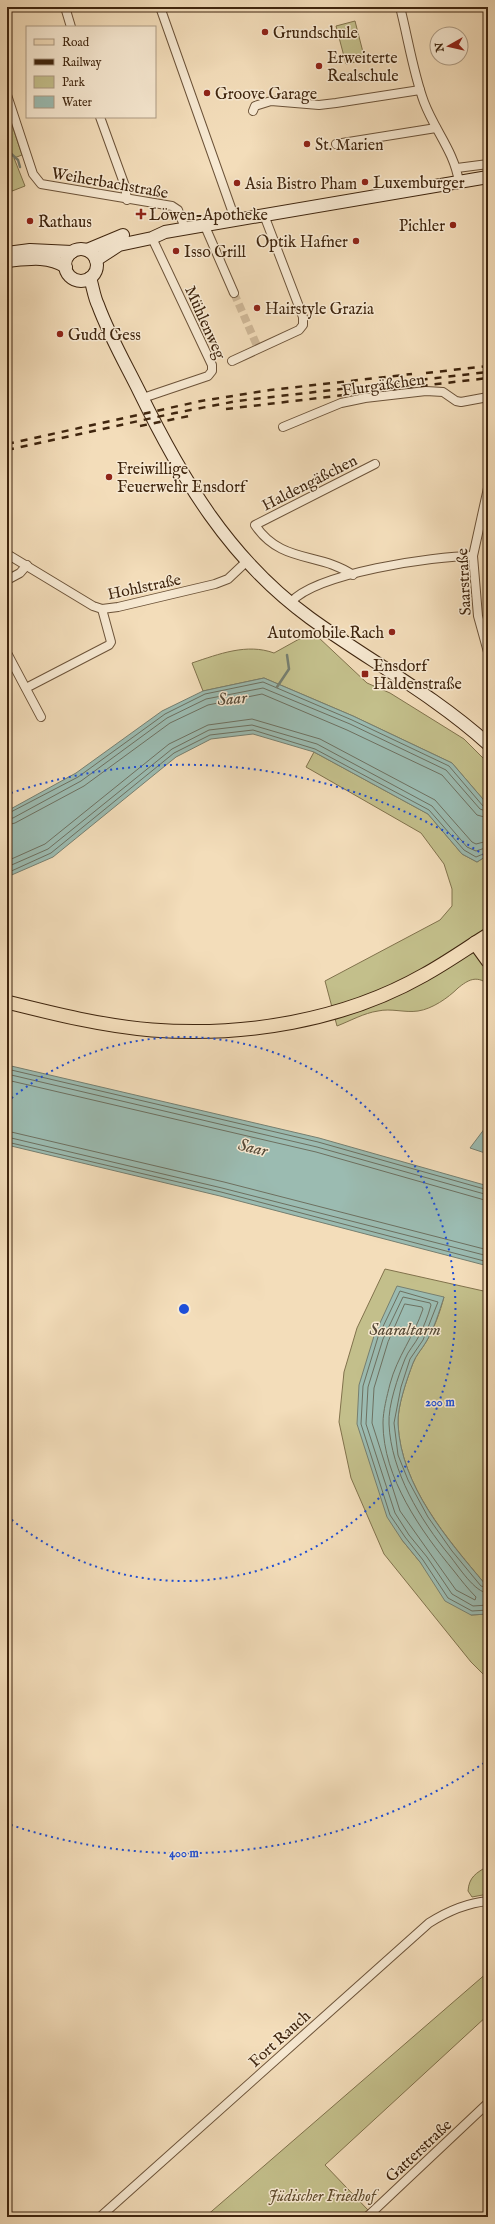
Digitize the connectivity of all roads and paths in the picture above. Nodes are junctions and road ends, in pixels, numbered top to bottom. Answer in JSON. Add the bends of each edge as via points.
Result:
{"nodes":[{"id":1,"x":65,"y":7,"type":"edge"},
{"id":2,"x":160,"y":7,"type":"edge"},
{"id":3,"x":400,"y":7,"type":"edge"},
{"id":4,"x":71,"y":26,"type":"edge"},
{"id":5,"x":420,"y":90,"type":"junction"},
{"id":6,"x":7,"y":95,"type":"edge"},
{"id":7,"x":253,"y":111,"type":"dead end"},
{"id":8,"x":100,"y":118,"type":"edge"},
{"id":9,"x":436,"y":128,"type":"junction"},
{"id":10,"x":336,"y":144,"type":"dead end"},
{"id":11,"x":488,"y":164,"type":"edge"},
{"id":12,"x":457,"y":168,"type":"junction"},
{"id":13,"x":488,"y":177,"type":"edge"},
{"id":14,"x":459,"y":182,"type":"junction"},
{"id":15,"x":127,"y":200,"type":"junction"},
{"id":16,"x":264,"y":215,"type":"junction"},
{"id":17,"x":235,"y":219,"type":"junction"},
{"id":18,"x":204,"y":224,"type":"junction"},
{"id":19,"x":185,"y":228,"type":"junction"},
{"id":20,"x":165,"y":232,"type":"junction"},
{"id":21,"x":152,"y":238,"type":"junction"},
{"id":22,"x":87,"y":250,"type":"junction"},
{"id":23,"x":72,"y":252,"type":"junction"},
{"id":24,"x":7,"y":253,"type":"edge"},
{"id":25,"x":96,"y":260,"type":"junction"},
{"id":26,"x":7,"y":261,"type":"edge"},
{"id":27,"x":66,"y":267,"type":"junction"},
{"id":28,"x":85,"y":280,"type":"junction"},
{"id":29,"x":234,"y":293,"type":"tunnel mouth"},
{"id":30,"x":232,"y":361,"type":"dead end"},
{"id":31,"x":488,"y":397,"type":"edge"},
{"id":32,"x":143,"y":398,"type":"junction"},
{"id":33,"x":283,"y":427,"type":"dead end"},
{"id":34,"x":375,"y":464,"type":"dead end"},
{"id":35,"x":488,"y":488,"type":"edge"},
{"id":36,"x":7,"y":554,"type":"edge"},
{"id":37,"x":473,"y":556,"type":"junction"},
{"id":38,"x":246,"y":562,"type":"junction"},
{"id":39,"x":27,"y":565,"type":"junction"},
{"id":40,"x":353,"y":575,"type":"junction"},
{"id":41,"x":7,"y":580,"type":"edge"},
{"id":42,"x":291,"y":602,"type":"junction"},
{"id":43,"x":102,"y":609,"type":"junction"},
{"id":44,"x":488,"y":652,"type":"edge"},
{"id":45,"x":7,"y":653,"type":"edge"},
{"id":46,"x":26,"y":688,"type":"junction"},
{"id":47,"x":41,"y":717,"type":"dead end"},
{"id":48,"x":488,"y":744,"type":"edge"},
{"id":49,"x":488,"y":935,"type":"edge"},
{"id":50,"x":475,"y":943,"type":"junction"},
{"id":51,"x":488,"y":961,"type":"edge"},
{"id":52,"x":7,"y":1002,"type":"edge"},
{"id":53,"x":488,"y":1901,"type":"edge"},
{"id":54,"x":488,"y":2103,"type":"edge"},
{"id":55,"x":100,"y":2217,"type":"edge"},
{"id":56,"x":367,"y":2217,"type":"edge"}],
"edges":[{"from":1,"to":4,"type":"street"},
{"from":2,"to":17,"type":"street"},
{"from":3,"to":5,"type":"street"},
{"from":5,"to":7,"type":"street","via":[[319,105],[271,100],[256,106]]},
{"from":5,"to":9,"type":"street"},
{"from":6,"to":15,"type":"street","name":"Weiherbachstraße","via":[[33,174],[41,184]]},
{"from":8,"to":15,"type":"street","via":[[125,186]]},
{"from":9,"to":10,"type":"street"},
{"from":9,"to":12,"type":"street","via":[[449,148]]},
{"from":11,"to":12,"type":"street"},
{"from":12,"to":14,"type":"street"},
{"from":13,"to":14,"type":"main road"},
{"from":14,"to":16,"type":"main road"},
{"from":15,"to":19,"type":"street","name":"Weiherbachstraße","via":[[172,206],[178,210]]},
{"from":16,"to":17,"type":"main road"},
{"from":16,"to":30,"type":"street","via":[[303,317],[303,325],[299,330]]},
{"from":17,"to":18,"type":"main road"},
{"from":18,"to":19,"type":"main road"},
{"from":18,"to":29,"type":"street"},
{"from":19,"to":20,"type":"main road"},
{"from":20,"to":21,"type":"main road"},
{"from":20,"to":22,"type":"main road","via":[[154,230],[124,235]]},
{"from":21,"to":25,"type":"main road","via":[[119,245]]},
{"from":21,"to":32,"type":"street","name":"Mühlenweg","via":[[208,356],[212,371],[208,376]]},
{"from":22,"to":23,"type":"main road"},
{"from":22,"to":25,"type":"main road"},
{"from":23,"to":24,"type":"main road","via":[[30,250]]},
{"from":23,"to":27,"type":"main road","via":[[67,258]]},
{"from":25,"to":28,"type":"main road","via":[[97,268]]},
{"from":26,"to":27,"type":"main road","via":[[43,259],[56,261]]},
{"from":27,"to":28,"type":"main road","via":[[70,277]]},
{"from":28,"to":32,"type":"main road"},
{"from":31,"to":33,"type":"street","name":"Flurgäßchen","via":[[461,402],[443,392],[426,391],[365,398],[341,403]]},
{"from":32,"to":38,"type":"main road","via":[[162,438],[197,498]]},
{"from":34,"to":40,"type":"street","name":"Haldengäßchen","via":[[255,525],[269,542],[282,550],[339,567]]},
{"from":35,"to":37,"type":"street","name":"Saarstraße"},
{"from":36,"to":39,"type":"street","name":"Hohlstraße"},
{"from":37,"to":40,"type":"street","via":[[418,560]]},
{"from":37,"to":44,"type":"street","name":"Saarstraße","via":[[478,616]]},
{"from":38,"to":42,"type":"main road"},
{"from":38,"to":43,"type":"street","name":"Hohlstraße","via":[[228,579],[215,584],[139,603]]},
{"from":39,"to":41,"type":"street","via":[[20,573]]},
{"from":39,"to":43,"type":"street","name":"Hohlstraße"},
{"from":40,"to":42,"type":"street","via":[[309,588],[299,593]]},
{"from":42,"to":48,"type":"main road","via":[[432,701]]},
{"from":43,"to":46,"type":"street","via":[[110,636],[109,645]]},
{"from":45,"to":46,"type":"street"},
{"from":46,"to":47,"type":"street"},
{"from":49,"to":50,"type":"main road"},
{"from":50,"to":51,"type":"main road"},
{"from":50,"to":52,"type":"main road","via":[[424,976],[366,1001],[333,1012],[259,1028],[192,1032],[112,1025]]},
{"from":53,"to":55,"type":"street","name":"Fort Rauch","via":[[461,1906],[429,1923]]},
{"from":54,"to":56,"type":"street","name":"Gatterstraße"}]}
